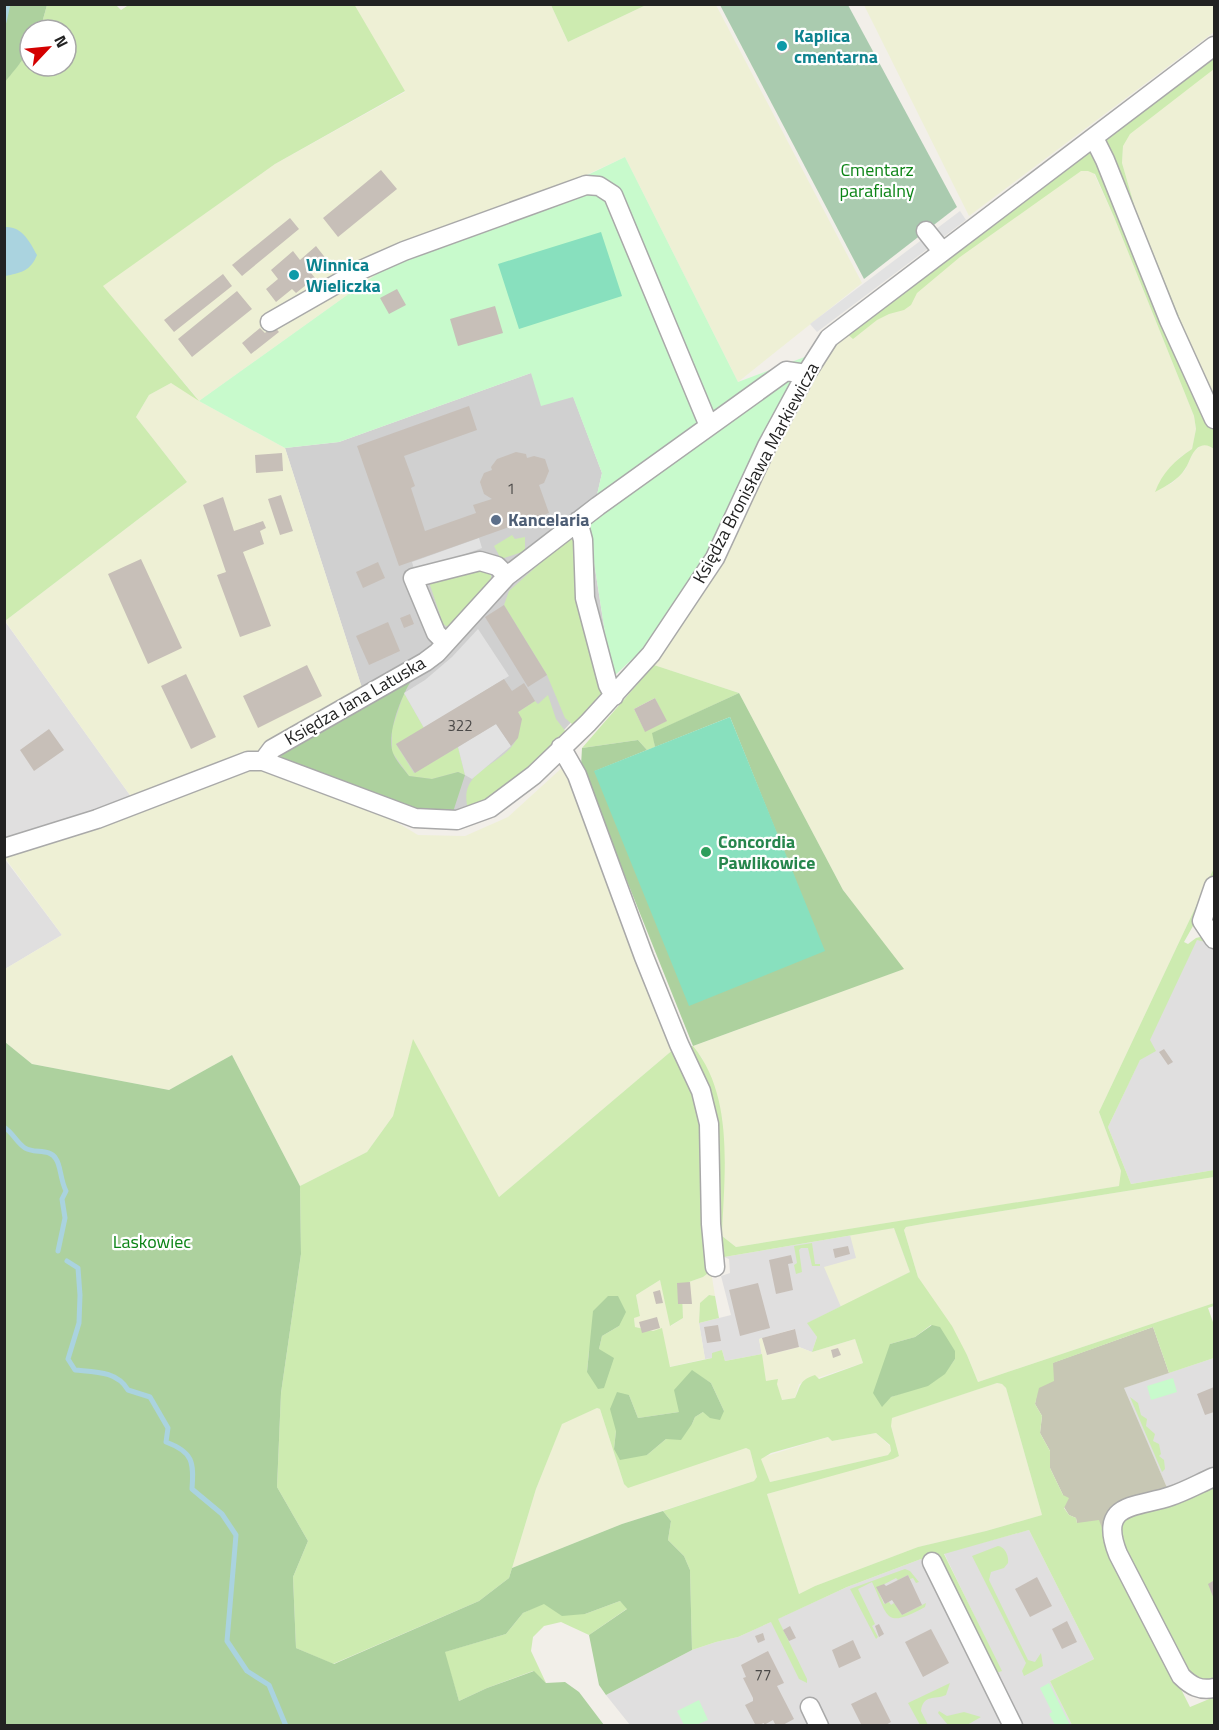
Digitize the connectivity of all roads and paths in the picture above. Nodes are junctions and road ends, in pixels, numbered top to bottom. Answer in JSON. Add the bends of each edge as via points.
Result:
{"nodes":[{"id":1,"x":1215,"y":46,"type":"edge"},
{"id":2,"x":1094,"y":138,"type":"junction"},
{"id":3,"x":926,"y":231,"type":"dead end"},
{"id":4,"x":942,"y":250,"type":"junction"},
{"id":5,"x":270,"y":322,"type":"dead end"},
{"id":6,"x":806,"y":374,"type":"junction"},
{"id":7,"x":1215,"y":419,"type":"edge"},
{"id":8,"x":709,"y":426,"type":"junction"},
{"id":9,"x":578,"y":521,"type":"junction"},
{"id":10,"x":507,"y":576,"type":"junction"},
{"id":11,"x":445,"y":642,"type":"junction"},
{"id":12,"x":614,"y":696,"type":"junction"},
{"id":13,"x":561,"y":747,"type":"junction"},
{"id":14,"x":263,"y":761,"type":"junction"},
{"id":15,"x":4,"y":848,"type":"edge"},
{"id":16,"x":1215,"y":886,"type":"edge"},
{"id":17,"x":1215,"y":939,"type":"edge"},
{"id":18,"x":715,"y":1267,"type":"dead end"},
{"id":19,"x":1215,"y":1477,"type":"edge"},
{"id":20,"x":932,"y":1562,"type":"dead end"},
{"id":21,"x":1215,"y":1688,"type":"edge"},
{"id":22,"x":810,"y":1707,"type":"dead end"},
{"id":23,"x":819,"y":1725,"type":"edge"},
{"id":24,"x":1013,"y":1725,"type":"edge"}],
"edges":[{"from":1,"to":2,"type":"street","name":"Księdza Bronisława Markiewicza"},
{"from":2,"to":4,"type":"street","name":"Księdza Bronisława Markiewicza"},
{"from":2,"to":7,"type":"street","via":[[1185,358]]},
{"from":3,"to":4,"type":"street"},
{"from":4,"to":6,"type":"street","name":"Księdza Bronisława Markiewicza","via":[[829,338]]},
{"from":5,"to":8,"type":"street","via":[[361,270],[404,251],[586,185],[599,186],[613,195]]},
{"from":6,"to":8,"type":"street","name":"Księdza Jana Latuska","via":[[786,371]]},
{"from":6,"to":12,"type":"street","name":"Księdza Bronisława Markiewicza","via":[[767,446],[715,558],[651,654]]},
{"from":8,"to":9,"type":"street","name":"Księdza Jana Latuska"},
{"from":9,"to":10,"type":"street","name":"Księdza Jana Latuska"},
{"from":9,"to":12,"type":"street","via":[[583,540],[585,598]]},
{"from":10,"to":11,"type":"street","name":"Księdza Jana Latuska"},
{"from":10,"to":11,"type":"street","via":[[497,566],[480,561],[413,578],[436,633]]},
{"from":11,"to":14,"type":"street","name":"Księdza Jana Latuska","via":[[425,662],[272,749]]},
{"from":12,"to":13,"type":"street","name":"Księdza Bronisława Markiewicza"},
{"from":13,"to":14,"type":"street","name":"Księdza Bronisława Markiewicza","via":[[490,808],[458,820],[415,818]]},
{"from":13,"to":18,"type":"street","via":[[577,775],[644,957],[702,1091],[709,1124]]},
{"from":14,"to":15,"type":"street","via":[[248,761],[97,819]]},
{"from":16,"to":17,"type":"street","via":[[1202,921]]},
{"from":19,"to":21,"type":"street","via":[[1173,1495],[1124,1508],[1113,1522],[1112,1532],[1118,1554],[1181,1676],[1199,1689]]},
{"from":20,"to":24,"type":"street"},
{"from":22,"to":23,"type":"street"}]}
